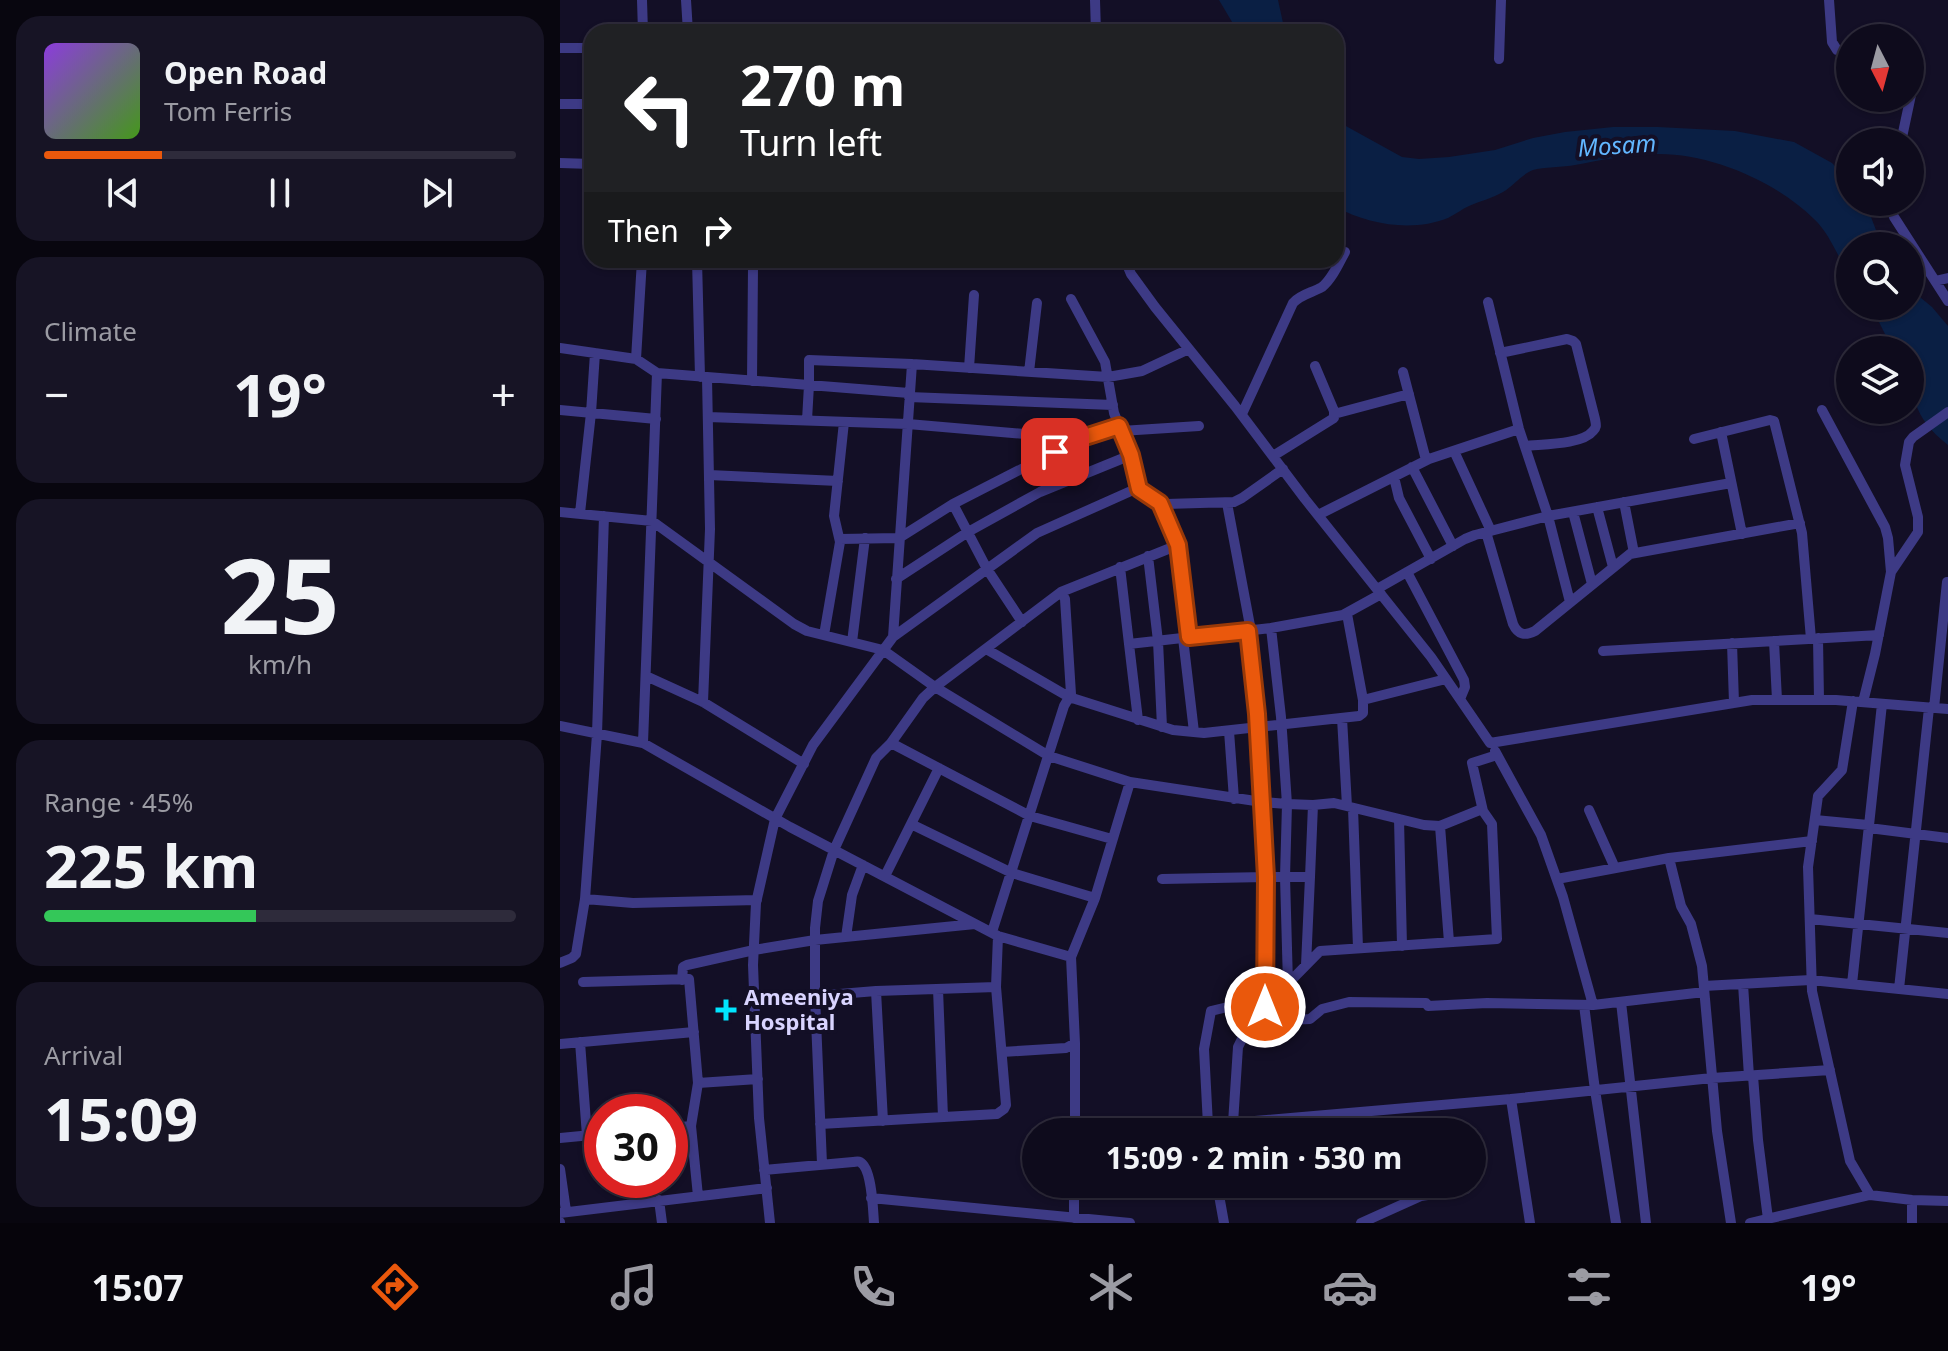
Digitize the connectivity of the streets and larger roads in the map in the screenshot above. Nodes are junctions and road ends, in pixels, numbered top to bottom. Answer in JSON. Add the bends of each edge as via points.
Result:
{"nodes":[{"id":1,"x":642,"y":0,"type":"edge"},
{"id":2,"x":686,"y":0,"type":"edge"},
{"id":3,"x":1095,"y":0,"type":"edge"},
{"id":4,"x":1501,"y":0,"type":"edge"},
{"id":5,"x":1829,"y":0,"type":"edge"},
{"id":6,"x":643,"y":24,"type":"edge"},
{"id":7,"x":688,"y":24,"type":"edge"},
{"id":8,"x":1096,"y":24,"type":"edge"},
{"id":9,"x":560,"y":48,"type":"edge"},
{"id":10,"x":584,"y":48,"type":"edge"},
{"id":11,"x":1836,"y":48,"type":"edge"},
{"id":12,"x":1499,"y":59,"type":"dead end"},
{"id":13,"x":560,"y":104,"type":"edge"},
{"id":14,"x":584,"y":104,"type":"edge"},
{"id":15,"x":560,"y":163,"type":"edge"},
{"id":16,"x":584,"y":164,"type":"edge"},
{"id":17,"x":1894,"y":216,"type":"edge"},
{"id":18,"x":642,"y":268,"type":"edge"},
{"id":19,"x":697,"y":268,"type":"edge"},
{"id":20,"x":753,"y":268,"type":"edge"},
{"id":21,"x":1128,"y":268,"type":"edge"},
{"id":22,"x":1335,"y":268,"type":"edge"},
{"id":23,"x":1948,"y":278,"type":"edge"},
{"id":24,"x":1935,"y":281,"type":"junction"},
{"id":25,"x":974,"y":295,"type":"dead end"},
{"id":26,"x":1071,"y":299,"type":"dead end"},
{"id":27,"x":1948,"y":301,"type":"edge"},
{"id":28,"x":1488,"y":302,"type":"dead end"},
{"id":29,"x":1037,"y":303,"type":"dead end"},
{"id":30,"x":560,"y":348,"type":"edge"},
{"id":31,"x":1189,"y":349,"type":"junction"},
{"id":32,"x":595,"y":353,"type":"junction"},
{"id":33,"x":1500,"y":353,"type":"junction"},
{"id":34,"x":636,"y":359,"type":"junction"},
{"id":35,"x":912,"y":364,"type":"junction"},
{"id":36,"x":1315,"y":366,"type":"dead end"},
{"id":37,"x":969,"y":368,"type":"junction"},
{"id":38,"x":1029,"y":372,"type":"junction"},
{"id":39,"x":1403,"y":372,"type":"dead end"},
{"id":40,"x":657,"y":373,"type":"junction"},
{"id":41,"x":704,"y":377,"type":"junction"},
{"id":42,"x":1108,"y":377,"type":"junction"},
{"id":43,"x":752,"y":381,"type":"junction"},
{"id":44,"x":809,"y":385,"type":"junction"},
{"id":45,"x":1409,"y":394,"type":"junction"},
{"id":46,"x":909,"y":395,"type":"junction"},
{"id":47,"x":1113,"y":405,"type":"junction"},
{"id":48,"x":560,"y":410,"type":"edge"},
{"id":49,"x":1822,"y":410,"type":"dead end"},
{"id":50,"x":1948,"y":412,"type":"edge"},
{"id":51,"x":591,"y":413,"type":"junction"},
{"id":52,"x":1242,"y":414,"type":"junction"},
{"id":53,"x":1334,"y":414,"type":"junction"},
{"id":54,"x":708,"y":417,"type":"junction"},
{"id":55,"x":656,"y":419,"type":"junction"},
{"id":56,"x":807,"y":420,"type":"junction"},
{"id":57,"x":844,"y":422,"type":"junction"},
{"id":58,"x":908,"y":424,"type":"junction"},
{"id":59,"x":1199,"y":426,"type":"dead end"},
{"id":60,"x":1120,"y":428,"type":"junction"},
{"id":61,"x":1519,"y":429,"type":"junction"},
{"id":62,"x":1721,"y":432,"type":"junction"},
{"id":63,"x":1082,"y":439,"type":"junction"},
{"id":64,"x":1694,"y":439,"type":"dead end"},
{"id":65,"x":1525,"y":446,"type":"junction"},
{"id":66,"x":1454,"y":451,"type":"junction"},
{"id":67,"x":1131,"y":455,"type":"junction"},
{"id":68,"x":1273,"y":456,"type":"junction"},
{"id":69,"x":1426,"y":460,"type":"junction"},
{"id":70,"x":1412,"y":467,"type":"junction"},
{"id":71,"x":1283,"y":469,"type":"junction"},
{"id":72,"x":709,"y":475,"type":"junction"},
{"id":73,"x":1394,"y":477,"type":"junction"},
{"id":74,"x":838,"y":481,"type":"junction"},
{"id":75,"x":1731,"y":483,"type":"junction"},
{"id":76,"x":1139,"y":489,"type":"junction"},
{"id":77,"x":1624,"y":502,"type":"junction"},
{"id":78,"x":1160,"y":503,"type":"junction"},
{"id":79,"x":1227,"y":503,"type":"junction"},
{"id":80,"x":953,"y":504,"type":"junction"},
{"id":81,"x":1597,"y":507,"type":"junction"},
{"id":82,"x":560,"y":512,"type":"edge"},
{"id":83,"x":1573,"y":512,"type":"junction"},
{"id":84,"x":580,"y":513,"type":"junction"},
{"id":85,"x":1318,"y":515,"type":"junction"},
{"id":86,"x":604,"y":516,"type":"junction"},
{"id":87,"x":1548,"y":516,"type":"junction"},
{"id":88,"x":652,"y":521,"type":"junction"},
{"id":89,"x":1800,"y":523,"type":"junction"},
{"id":90,"x":968,"y":532,"type":"junction"},
{"id":91,"x":1488,"y":532,"type":"junction"},
{"id":92,"x":1742,"y":534,"type":"junction"},
{"id":93,"x":865,"y":538,"type":"junction"},
{"id":94,"x":899,"y":538,"type":"junction"},
{"id":95,"x":840,"y":539,"type":"junction"},
{"id":96,"x":1178,"y":545,"type":"junction"},
{"id":97,"x":1453,"y":546,"type":"junction"},
{"id":98,"x":1634,"y":553,"type":"junction"},
{"id":99,"x":1148,"y":556,"type":"junction"},
{"id":100,"x":1431,"y":559,"type":"junction"},
{"id":101,"x":709,"y":563,"type":"junction"},
{"id":102,"x":1120,"y":567,"type":"junction"},
{"id":103,"x":1613,"y":567,"type":"junction"},
{"id":104,"x":987,"y":569,"type":"junction"},
{"id":105,"x":1407,"y":572,"type":"junction"},
{"id":106,"x":1891,"y":572,"type":"junction"},
{"id":107,"x":896,"y":579,"type":"junction"},
{"id":108,"x":1947,"y":582,"type":"edge"},
{"id":109,"x":1592,"y":584,"type":"junction"},
{"id":110,"x":1061,"y":592,"type":"junction"},
{"id":111,"x":1379,"y":592,"type":"junction"},
{"id":112,"x":1570,"y":602,"type":"junction"},
{"id":113,"x":1347,"y":614,"type":"junction"},
{"id":114,"x":1022,"y":622,"type":"junction"},
{"id":115,"x":1271,"y":628,"type":"junction"},
{"id":116,"x":1249,"y":631,"type":"junction"},
{"id":117,"x":824,"y":635,"type":"junction"},
{"id":118,"x":1879,"y":635,"type":"junction"},
{"id":119,"x":893,"y":637,"type":"junction"},
{"id":120,"x":1186,"y":638,"type":"junction"},
{"id":121,"x":1814,"y":639,"type":"junction"},
{"id":122,"x":1158,"y":641,"type":"junction"},
{"id":123,"x":1774,"y":641,"type":"junction"},
{"id":124,"x":852,"y":642,"type":"junction"},
{"id":125,"x":1732,"y":643,"type":"junction"},
{"id":126,"x":1129,"y":644,"type":"junction"},
{"id":127,"x":986,"y":649,"type":"junction"},
{"id":128,"x":883,"y":650,"type":"junction"},
{"id":129,"x":1944,"y":650,"type":"edge"},
{"id":130,"x":1603,"y":651,"type":"dead end"},
{"id":131,"x":646,"y":676,"type":"junction"},
{"id":132,"x":1446,"y":679,"type":"junction"},
{"id":133,"x":935,"y":687,"type":"junction"},
{"id":134,"x":1069,"y":697,"type":"junction"},
{"id":135,"x":1460,"y":699,"type":"junction"},
{"id":136,"x":1363,"y":700,"type":"junction"},
{"id":137,"x":1777,"y":700,"type":"junction"},
{"id":138,"x":1819,"y":700,"type":"junction"},
{"id":139,"x":703,"y":702,"type":"junction"},
{"id":140,"x":1858,"y":702,"type":"junction"},
{"id":141,"x":1734,"y":703,"type":"junction"},
{"id":142,"x":1882,"y":704,"type":"junction"},
{"id":143,"x":1931,"y":708,"type":"junction"},
{"id":144,"x":1948,"y":709,"type":"edge"},
{"id":145,"x":1342,"y":718,"type":"junction"},
{"id":146,"x":1138,"y":720,"type":"junction"},
{"id":147,"x":1282,"y":725,"type":"junction"},
{"id":148,"x":560,"y":726,"type":"edge"},
{"id":149,"x":1162,"y":727,"type":"junction"},
{"id":150,"x":1258,"y":728,"type":"junction"},
{"id":151,"x":1229,"y":731,"type":"junction"},
{"id":152,"x":1194,"y":732,"type":"junction"},
{"id":153,"x":597,"y":734,"type":"junction"},
{"id":154,"x":643,"y":743,"type":"junction"},
{"id":155,"x":891,"y":743,"type":"junction"},
{"id":156,"x":1490,"y":743,"type":"junction"},
{"id":157,"x":1497,"y":755,"type":"junction"},
{"id":158,"x":1049,"y":756,"type":"junction"},
{"id":159,"x":804,"y":764,"type":"junction"},
{"id":160,"x":939,"y":768,"type":"junction"},
{"id":161,"x":1130,"y":782,"type":"junction"},
{"id":162,"x":1234,"y":799,"type":"junction"},
{"id":163,"x":1262,"y":802,"type":"junction"},
{"id":164,"x":1287,"y":804,"type":"junction"},
{"id":165,"x":1313,"y":805,"type":"junction"},
{"id":166,"x":1350,"y":807,"type":"junction"},
{"id":167,"x":1482,"y":809,"type":"junction"},
{"id":168,"x":1589,"y":810,"type":"dead end"},
{"id":169,"x":1030,"y":816,"type":"junction"},
{"id":170,"x":775,"y":819,"type":"junction"},
{"id":171,"x":1399,"y":819,"type":"junction"},
{"id":172,"x":1815,"y":820,"type":"junction"},
{"id":173,"x":911,"y":824,"type":"junction"},
{"id":174,"x":1440,"y":826,"type":"junction"},
{"id":175,"x":1869,"y":828,"type":"junction"},
{"id":176,"x":1916,"y":834,"type":"junction"},
{"id":177,"x":1948,"y":838,"type":"edge"},
{"id":178,"x":1112,"y":839,"type":"junction"},
{"id":179,"x":1812,"y":841,"type":"junction"},
{"id":180,"x":834,"y":850,"type":"junction"},
{"id":181,"x":1669,"y":858,"type":"junction"},
{"id":182,"x":863,"y":865,"type":"junction"},
{"id":183,"x":1615,"y":868,"type":"junction"},
{"id":184,"x":1012,"y":873,"type":"junction"},
{"id":185,"x":885,"y":876,"type":"junction"},
{"id":186,"x":1266,"y":877,"type":"junction"},
{"id":187,"x":1285,"y":877,"type":"junction"},
{"id":188,"x":1310,"y":877,"type":"junction"},
{"id":189,"x":1162,"y":879,"type":"dead end"},
{"id":190,"x":1557,"y":879,"type":"junction"},
{"id":191,"x":1095,"y":898,"type":"junction"},
{"id":192,"x":585,"y":899,"type":"junction"},
{"id":193,"x":757,"y":900,"type":"junction"},
{"id":194,"x":1810,"y":919,"type":"junction"},
{"id":195,"x":977,"y":924,"type":"junction"},
{"id":196,"x":1858,"y":925,"type":"junction"},
{"id":197,"x":1906,"y":930,"type":"junction"},
{"id":198,"x":1948,"y":933,"type":"edge"},
{"id":199,"x":995,"y":934,"type":"junction"},
{"id":200,"x":846,"y":937,"type":"junction"},
{"id":201,"x":815,"y":940,"type":"junction"},
{"id":202,"x":1449,"y":942,"type":"junction"},
{"id":203,"x":1402,"y":946,"type":"junction"},
{"id":204,"x":1358,"y":948,"type":"junction"},
{"id":205,"x":754,"y":950,"type":"junction"},
{"id":206,"x":1071,"y":957,"type":"junction"},
{"id":207,"x":560,"y":963,"type":"edge"},
{"id":208,"x":1306,"y":965,"type":"junction"},
{"id":209,"x":682,"y":980,"type":"junction"},
{"id":210,"x":1811,"y":980,"type":"junction"},
{"id":211,"x":583,"y":982,"type":"dead end"},
{"id":212,"x":1288,"y":984,"type":"junction"},
{"id":213,"x":1743,"y":984,"type":"junction"},
{"id":214,"x":1852,"y":984,"type":"junction"},
{"id":215,"x":996,"y":987,"type":"junction"},
{"id":216,"x":938,"y":989,"type":"junction"},
{"id":217,"x":1704,"y":989,"type":"junction"},
{"id":218,"x":1899,"y":989,"type":"junction"},
{"id":219,"x":876,"y":991,"type":"junction"},
{"id":220,"x":1948,"y":994,"type":"edge"},
{"id":221,"x":815,"y":996,"type":"junction"},
{"id":222,"x":1621,"y":1002,"type":"junction"},
{"id":223,"x":1265,"y":1003,"type":"junction"},
{"id":224,"x":1588,"y":1005,"type":"junction"},
{"id":225,"x":1265,"y":1021,"type":"junction"},
{"id":226,"x":694,"y":1032,"type":"junction"},
{"id":227,"x":580,"y":1042,"type":"junction"},
{"id":228,"x":1075,"y":1043,"type":"junction"},
{"id":229,"x":560,"y":1044,"type":"edge"},
{"id":230,"x":1002,"y":1052,"type":"junction"},
{"id":231,"x":1830,"y":1070,"type":"junction"},
{"id":232,"x":1751,"y":1076,"type":"junction"},
{"id":233,"x":1712,"y":1078,"type":"junction"},
{"id":234,"x":758,"y":1079,"type":"junction"},
{"id":235,"x":698,"y":1083,"type":"junction"},
{"id":236,"x":1629,"y":1087,"type":"junction"},
{"id":237,"x":1595,"y":1090,"type":"junction"},
{"id":238,"x":584,"y":1096,"type":"edge"},
{"id":239,"x":1511,"y":1099,"type":"junction"},
{"id":240,"x":943,"y":1117,"type":"junction"},
{"id":241,"x":1075,"y":1118,"type":"edge"},
{"id":242,"x":1208,"y":1118,"type":"edge"},
{"id":243,"x":1233,"y":1118,"type":"edge"},
{"id":244,"x":1291,"y":1118,"type":"edge"},
{"id":245,"x":883,"y":1121,"type":"junction"},
{"id":246,"x":820,"y":1124,"type":"junction"},
{"id":247,"x":688,"y":1126,"type":"edge"},
{"id":248,"x":691,"y":1126,"type":"junction"},
{"id":249,"x":584,"y":1136,"type":"edge"},
{"id":250,"x":560,"y":1138,"type":"edge"},
{"id":251,"x":822,"y":1164,"type":"junction"},
{"id":252,"x":560,"y":1169,"type":"edge"},
{"id":253,"x":764,"y":1170,"type":"junction"},
{"id":254,"x":767,"y":1188,"type":"junction"},
{"id":255,"x":1870,"y":1195,"type":"junction"},
{"id":256,"x":698,"y":1196,"type":"junction"},
{"id":257,"x":871,"y":1198,"type":"junction"},
{"id":258,"x":1074,"y":1198,"type":"edge"},
{"id":259,"x":1220,"y":1198,"type":"edge"},
{"id":260,"x":1417,"y":1198,"type":"edge"},
{"id":261,"x":659,"y":1200,"type":"junction"},
{"id":262,"x":1912,"y":1200,"type":"junction"},
{"id":263,"x":1948,"y":1201,"type":"edge"},
{"id":264,"x":563,"y":1212,"type":"edge"},
{"id":265,"x":1074,"y":1218,"type":"junction"},
{"id":266,"x":1775,"y":1219,"type":"edge"},
{"id":267,"x":662,"y":1223,"type":"edge"},
{"id":268,"x":770,"y":1223,"type":"edge"},
{"id":269,"x":874,"y":1223,"type":"edge"},
{"id":270,"x":1130,"y":1223,"type":"edge"},
{"id":271,"x":1224,"y":1223,"type":"edge"},
{"id":272,"x":1361,"y":1223,"type":"edge"},
{"id":273,"x":1530,"y":1223,"type":"edge"},
{"id":274,"x":1616,"y":1223,"type":"edge"},
{"id":275,"x":1646,"y":1223,"type":"edge"},
{"id":276,"x":1731,"y":1223,"type":"edge"},
{"id":277,"x":1750,"y":1223,"type":"edge"},
{"id":278,"x":1912,"y":1223,"type":"edge"}],
"edges":[{"from":1,"to":6,"type":"street"},
{"from":2,"to":7,"type":"street"},
{"from":3,"to":8,"type":"street"},
{"from":4,"to":12,"type":"street"},
{"from":5,"to":11,"type":"street"},
{"from":9,"to":10,"type":"street"},
{"from":13,"to":14,"type":"street"},
{"from":15,"to":16,"type":"street"},
{"from":17,"to":24,"type":"street"},
{"from":18,"to":34,"type":"street"},
{"from":19,"to":41,"type":"street"},
{"from":20,"to":43,"type":"street"},
{"from":21,"to":31,"type":"street"},
{"from":22,"to":52,"type":"street","via":[[1323,286],[1293,303]]},
{"from":23,"to":24,"type":"street"},
{"from":24,"to":27,"type":"street"},
{"from":25,"to":37,"type":"street"},
{"from":26,"to":42,"type":"street","via":[[1103,357]]},
{"from":28,"to":33,"type":"street"},
{"from":29,"to":38,"type":"street"},
{"from":30,"to":32,"type":"street"},
{"from":31,"to":42,"type":"street","via":[[1142,371]]},
{"from":31,"to":52,"type":"street"},
{"from":32,"to":34,"type":"street"},
{"from":32,"to":51,"type":"street"},
{"from":33,"to":61,"type":"street"},
{"from":33,"to":65,"type":"street","via":[[1570,339],[1576,344],[1596,428],[1575,441]]},
{"from":34,"to":40,"type":"street"},
{"from":35,"to":37,"type":"street"},
{"from":35,"to":44,"type":"street","via":[[809,360]]},
{"from":35,"to":46,"type":"street"},
{"from":36,"to":53,"type":"street"},
{"from":37,"to":38,"type":"street"},
{"from":38,"to":42,"type":"street"},
{"from":39,"to":45,"type":"street"},
{"from":40,"to":41,"type":"street"},
{"from":40,"to":55,"type":"street"},
{"from":41,"to":43,"type":"street"},
{"from":41,"to":54,"type":"street"},
{"from":42,"to":47,"type":"street"},
{"from":43,"to":44,"type":"street"},
{"from":44,"to":46,"type":"street"},
{"from":44,"to":56,"type":"street"},
{"from":45,"to":53,"type":"street"},
{"from":45,"to":69,"type":"street"},
{"from":46,"to":47,"type":"street"},
{"from":46,"to":58,"type":"street"},
{"from":47,"to":60,"type":"street"},
{"from":48,"to":51,"type":"street"},
{"from":49,"to":106,"type":"street","via":[[1885,527]]},
{"from":50,"to":106,"type":"street","via":[[1909,442],[1905,465],[1918,532]]},
{"from":51,"to":55,"type":"street"},
{"from":51,"to":84,"type":"street"},
{"from":52,"to":68,"type":"street"},
{"from":53,"to":68,"type":"street"},
{"from":54,"to":56,"type":"street"},
{"from":54,"to":72,"type":"street"},
{"from":55,"to":88,"type":"street"},
{"from":56,"to":57,"type":"street"},
{"from":57,"to":58,"type":"street"},
{"from":57,"to":74,"type":"street"},
{"from":58,"to":63,"type":"street"},
{"from":58,"to":94,"type":"street"},
{"from":59,"to":60,"type":"street"},
{"from":60,"to":63,"type":"street"},
{"from":60,"to":67,"type":"street"},
{"from":61,"to":65,"type":"street"},
{"from":61,"to":66,"type":"street"},
{"from":62,"to":64,"type":"street"},
{"from":62,"to":75,"type":"street"},
{"from":62,"to":89,"type":"street","via":[[1774,421]]},
{"from":63,"to":80,"type":"street"},
{"from":65,"to":87,"type":"street"},
{"from":66,"to":69,"type":"street"},
{"from":66,"to":91,"type":"street"},
{"from":67,"to":76,"type":"street"},
{"from":67,"to":90,"type":"street","via":[[1046,489]]},
{"from":68,"to":71,"type":"street"},
{"from":69,"to":70,"type":"street"},
{"from":70,"to":73,"type":"street"},
{"from":70,"to":97,"type":"street"},
{"from":71,"to":79,"type":"street"},
{"from":71,"to":85,"type":"street"},
{"from":72,"to":74,"type":"street"},
{"from":72,"to":101,"type":"street"},
{"from":73,"to":85,"type":"street"},
{"from":73,"to":100,"type":"street","via":[[1399,498]]},
{"from":74,"to":95,"type":"street","via":[[834,522]]},
{"from":75,"to":77,"type":"street"},
{"from":75,"to":92,"type":"street"},
{"from":76,"to":78,"type":"street"},
{"from":76,"to":104,"type":"street","via":[[1037,533]]},
{"from":77,"to":81,"type":"street"},
{"from":77,"to":98,"type":"street"},
{"from":78,"to":79,"type":"street"},
{"from":78,"to":96,"type":"street"},
{"from":79,"to":116,"type":"street"},
{"from":80,"to":90,"type":"street"},
{"from":80,"to":94,"type":"street"},
{"from":81,"to":83,"type":"street"},
{"from":81,"to":103,"type":"street"},
{"from":82,"to":84,"type":"street"},
{"from":83,"to":87,"type":"street"},
{"from":83,"to":109,"type":"street"},
{"from":84,"to":86,"type":"street"},
{"from":85,"to":111,"type":"street"},
{"from":86,"to":88,"type":"street"},
{"from":86,"to":153,"type":"street"},
{"from":87,"to":91,"type":"street"},
{"from":87,"to":112,"type":"street"},
{"from":88,"to":101,"type":"street"},
{"from":88,"to":131,"type":"street"},
{"from":89,"to":92,"type":"street"},
{"from":89,"to":121,"type":"street"},
{"from":90,"to":104,"type":"street"},
{"from":90,"to":107,"type":"street"},
{"from":91,"to":97,"type":"street"},
{"from":91,"to":112,"type":"street","via":[[1516,631],[1535,631]]},
{"from":92,"to":98,"type":"street"},
{"from":93,"to":94,"type":"street"},
{"from":93,"to":95,"type":"street"},
{"from":93,"to":124,"type":"street"},
{"from":94,"to":107,"type":"street"},
{"from":95,"to":117,"type":"street"},
{"from":96,"to":99,"type":"street"},
{"from":96,"to":120,"type":"street"},
{"from":97,"to":100,"type":"street"},
{"from":98,"to":103,"type":"street"},
{"from":99,"to":102,"type":"street"},
{"from":99,"to":122,"type":"street"},
{"from":100,"to":105,"type":"street"},
{"from":101,"to":117,"type":"street","via":[[794,624]]},
{"from":101,"to":139,"type":"street"},
{"from":102,"to":110,"type":"street"},
{"from":102,"to":126,"type":"street"},
{"from":103,"to":109,"type":"street"},
{"from":104,"to":114,"type":"street"},
{"from":104,"to":119,"type":"street"},
{"from":105,"to":111,"type":"street"},
{"from":105,"to":135,"type":"street","via":[[1464,680]]},
{"from":106,"to":118,"type":"street"},
{"from":107,"to":119,"type":"street"},
{"from":108,"to":129,"type":"street"},
{"from":109,"to":112,"type":"street"},
{"from":110,"to":114,"type":"street"},
{"from":110,"to":134,"type":"street"},
{"from":111,"to":113,"type":"street"},
{"from":111,"to":132,"type":"street"},
{"from":113,"to":115,"type":"street"},
{"from":113,"to":136,"type":"street"},
{"from":114,"to":127,"type":"street"},
{"from":115,"to":116,"type":"street"},
{"from":115,"to":147,"type":"street"},
{"from":116,"to":120,"type":"street"},
{"from":116,"to":150,"type":"street"},
{"from":117,"to":124,"type":"street"},
{"from":118,"to":121,"type":"street"},
{"from":118,"to":140,"type":"street"},
{"from":119,"to":128,"type":"street"},
{"from":120,"to":122,"type":"street"},
{"from":120,"to":152,"type":"street"},
{"from":121,"to":123,"type":"street"},
{"from":121,"to":138,"type":"street"},
{"from":122,"to":126,"type":"street"},
{"from":122,"to":149,"type":"street"},
{"from":123,"to":125,"type":"street"},
{"from":123,"to":137,"type":"street"},
{"from":124,"to":128,"type":"street"},
{"from":125,"to":130,"type":"street"},
{"from":125,"to":141,"type":"street"},
{"from":126,"to":146,"type":"street"},
{"from":127,"to":133,"type":"street"},
{"from":127,"to":134,"type":"street"},
{"from":128,"to":133,"type":"street"},
{"from":128,"to":159,"type":"street"},
{"from":129,"to":143,"type":"street"},
{"from":131,"to":139,"type":"street"},
{"from":131,"to":154,"type":"street"},
{"from":132,"to":135,"type":"street"},
{"from":132,"to":136,"type":"street"},
{"from":133,"to":155,"type":"street"},
{"from":133,"to":158,"type":"street"},
{"from":134,"to":146,"type":"street"},
{"from":134,"to":158,"type":"street"},
{"from":135,"to":156,"type":"street"},
{"from":136,"to":145,"type":"street","via":[[1363,713]]},
{"from":137,"to":138,"type":"street"},
{"from":137,"to":141,"type":"street"},
{"from":138,"to":140,"type":"street"},
{"from":139,"to":159,"type":"street"},
{"from":140,"to":142,"type":"street"},
{"from":140,"to":172,"type":"street","via":[[1842,770],[1818,796]]},
{"from":141,"to":156,"type":"street"},
{"from":142,"to":143,"type":"street"},
{"from":142,"to":175,"type":"street"},
{"from":143,"to":144,"type":"street"},
{"from":143,"to":176,"type":"street"},
{"from":145,"to":147,"type":"street"},
{"from":145,"to":166,"type":"street"},
{"from":146,"to":149,"type":"street"},
{"from":147,"to":150,"type":"street"},
{"from":147,"to":164,"type":"street"},
{"from":148,"to":153,"type":"street"},
{"from":149,"to":152,"type":"street"},
{"from":150,"to":151,"type":"street"},
{"from":150,"to":163,"type":"street"},
{"from":151,"to":152,"type":"street"},
{"from":151,"to":162,"type":"street"},
{"from":153,"to":154,"type":"street"},
{"from":153,"to":192,"type":"street"},
{"from":154,"to":170,"type":"street"},
{"from":155,"to":160,"type":"street"},
{"from":155,"to":180,"type":"street","via":[[876,758]]},
{"from":156,"to":157,"type":"street"},
{"from":157,"to":167,"type":"street","via":[[1472,763]]},
{"from":157,"to":190,"type":"street","via":[[1541,835]]},
{"from":158,"to":161,"type":"street"},
{"from":158,"to":169,"type":"street"},
{"from":159,"to":170,"type":"street"},
{"from":160,"to":169,"type":"street"},
{"from":160,"to":173,"type":"street"},
{"from":161,"to":162,"type":"street"},
{"from":161,"to":178,"type":"street"},
{"from":162,"to":163,"type":"street"},
{"from":163,"to":164,"type":"street"},
{"from":163,"to":186,"type":"street"},
{"from":164,"to":165,"type":"street"},
{"from":164,"to":187,"type":"street"},
{"from":165,"to":166,"type":"street"},
{"from":165,"to":188,"type":"street"},
{"from":166,"to":171,"type":"street"},
{"from":166,"to":204,"type":"street"},
{"from":167,"to":174,"type":"street"},
{"from":167,"to":202,"type":"street","via":[[1492,824],[1497,939]]},
{"from":168,"to":183,"type":"street"},
{"from":169,"to":178,"type":"street"},
{"from":169,"to":184,"type":"street"},
{"from":170,"to":180,"type":"street"},
{"from":170,"to":193,"type":"street"},
{"from":171,"to":174,"type":"street"},
{"from":171,"to":203,"type":"street"},
{"from":172,"to":175,"type":"street"},
{"from":172,"to":179,"type":"street"},
{"from":173,"to":184,"type":"street"},
{"from":173,"to":185,"type":"street"},
{"from":174,"to":202,"type":"street"},
{"from":175,"to":176,"type":"street"},
{"from":175,"to":196,"type":"street"},
{"from":176,"to":177,"type":"street"},
{"from":176,"to":197,"type":"street"},
{"from":178,"to":191,"type":"street"},
{"from":179,"to":181,"type":"street"},
{"from":179,"to":194,"type":"street"},
{"from":180,"to":182,"type":"street"},
{"from":180,"to":201,"type":"street","via":[[818,901]]},
{"from":181,"to":183,"type":"street"},
{"from":181,"to":217,"type":"street","via":[[1691,924]]},
{"from":182,"to":185,"type":"street"},
{"from":182,"to":200,"type":"street"},
{"from":183,"to":190,"type":"street"},
{"from":184,"to":191,"type":"street"},
{"from":184,"to":199,"type":"street"},
{"from":185,"to":195,"type":"street"},
{"from":186,"to":187,"type":"street"},
{"from":186,"to":189,"type":"street"},
{"from":186,"to":223,"type":"street"},
{"from":187,"to":188,"type":"street"},
{"from":187,"to":212,"type":"street"},
{"from":188,"to":208,"type":"street"},
{"from":190,"to":224,"type":"street"},
{"from":191,"to":206,"type":"street"},
{"from":192,"to":193,"type":"street"},
{"from":192,"to":207,"type":"street","via":[[576,954]]},
{"from":193,"to":205,"type":"street"},
{"from":194,"to":196,"type":"street"},
{"from":194,"to":210,"type":"street"},
{"from":195,"to":199,"type":"street"},
{"from":195,"to":200,"type":"street"},
{"from":196,"to":197,"type":"street"},
{"from":196,"to":214,"type":"street"},
{"from":197,"to":198,"type":"street"},
{"from":197,"to":218,"type":"street"},
{"from":199,"to":206,"type":"street"},
{"from":199,"to":215,"type":"street"},
{"from":200,"to":201,"type":"street"},
{"from":201,"to":205,"type":"street"},
{"from":201,"to":221,"type":"street"},
{"from":202,"to":203,"type":"street"},
{"from":203,"to":204,"type":"street"},
{"from":204,"to":208,"type":"street","via":[[1320,951]]},
{"from":205,"to":209,"type":"street","via":[[687,965]]},
{"from":205,"to":234,"type":"street"},
{"from":206,"to":228,"type":"street"},
{"from":208,"to":212,"type":"street"},
{"from":209,"to":211,"type":"street"},
{"from":209,"to":226,"type":"street","via":[[689,979]]},
{"from":210,"to":213,"type":"street"},
{"from":210,"to":214,"type":"street"},
{"from":210,"to":231,"type":"street"},
{"from":212,"to":223,"type":"street"},
{"from":213,"to":217,"type":"street"},
{"from":213,"to":232,"type":"street"},
{"from":214,"to":218,"type":"street"},
{"from":215,"to":216,"type":"street"},
{"from":215,"to":230,"type":"street"},
{"from":216,"to":219,"type":"street"},
{"from":216,"to":240,"type":"street"},
{"from":217,"to":222,"type":"street"},
{"from":217,"to":233,"type":"street"},
{"from":218,"to":220,"type":"street"},
{"from":219,"to":221,"type":"street"},
{"from":219,"to":245,"type":"street"},
{"from":221,"to":246,"type":"street"},
{"from":222,"to":224,"type":"street"},
{"from":222,"to":236,"type":"street"},
{"from":223,"to":225,"type":"street"},
{"from":223,"to":242,"type":"street","via":[[1211,1011],[1204,1049]]},
{"from":224,"to":225,"type":"street","via":[[1349,1002],[1322,1009],[1310,1019]]},
{"from":224,"to":237,"type":"street"},
{"from":225,"to":243,"type":"street","via":[[1239,1042]]},
{"from":226,"to":227,"type":"street"},
{"from":226,"to":235,"type":"street"},
{"from":227,"to":229,"type":"street"},
{"from":227,"to":238,"type":"street"},
{"from":228,"to":230,"type":"street"},
{"from":228,"to":241,"type":"street"},
{"from":230,"to":240,"type":"street","via":[[1004,1109],[997,1114]]},
{"from":231,"to":232,"type":"street"},
{"from":231,"to":255,"type":"street","via":[[1850,1161]]},
{"from":232,"to":233,"type":"street"},
{"from":232,"to":266,"type":"street"},
{"from":233,"to":236,"type":"street"},
{"from":233,"to":276,"type":"street"},
{"from":234,"to":235,"type":"street"},
{"from":234,"to":253,"type":"street"},
{"from":235,"to":248,"type":"street"},
{"from":236,"to":237,"type":"street"},
{"from":236,"to":275,"type":"street"},
{"from":237,"to":239,"type":"street"},
{"from":237,"to":274,"type":"street"},
{"from":239,"to":244,"type":"street"},
{"from":239,"to":273,"type":"street"},
{"from":240,"to":245,"type":"street"},
{"from":245,"to":246,"type":"street"},
{"from":246,"to":251,"type":"street"},
{"from":247,"to":248,"type":"street"},
{"from":248,"to":256,"type":"street"},
{"from":249,"to":250,"type":"street"},
{"from":251,"to":253,"type":"street"},
{"from":251,"to":257,"type":"street","via":[[860,1162],[869,1177]]},
{"from":252,"to":264,"type":"street"},
{"from":253,"to":254,"type":"street"},
{"from":254,"to":256,"type":"street"},
{"from":254,"to":268,"type":"street"},
{"from":255,"to":262,"type":"street"},
{"from":255,"to":266,"type":"street"},
{"from":256,"to":261,"type":"street"},
{"from":257,"to":265,"type":"street"},
{"from":257,"to":269,"type":"street"},
{"from":258,"to":265,"type":"street"},
{"from":259,"to":271,"type":"street"},
{"from":260,"to":272,"type":"street"},
{"from":261,"to":264,"type":"street"},
{"from":261,"to":267,"type":"street"},
{"from":262,"to":263,"type":"street"},
{"from":262,"to":278,"type":"street"},
{"from":265,"to":270,"type":"street"},
{"from":266,"to":277,"type":"street"}]}
